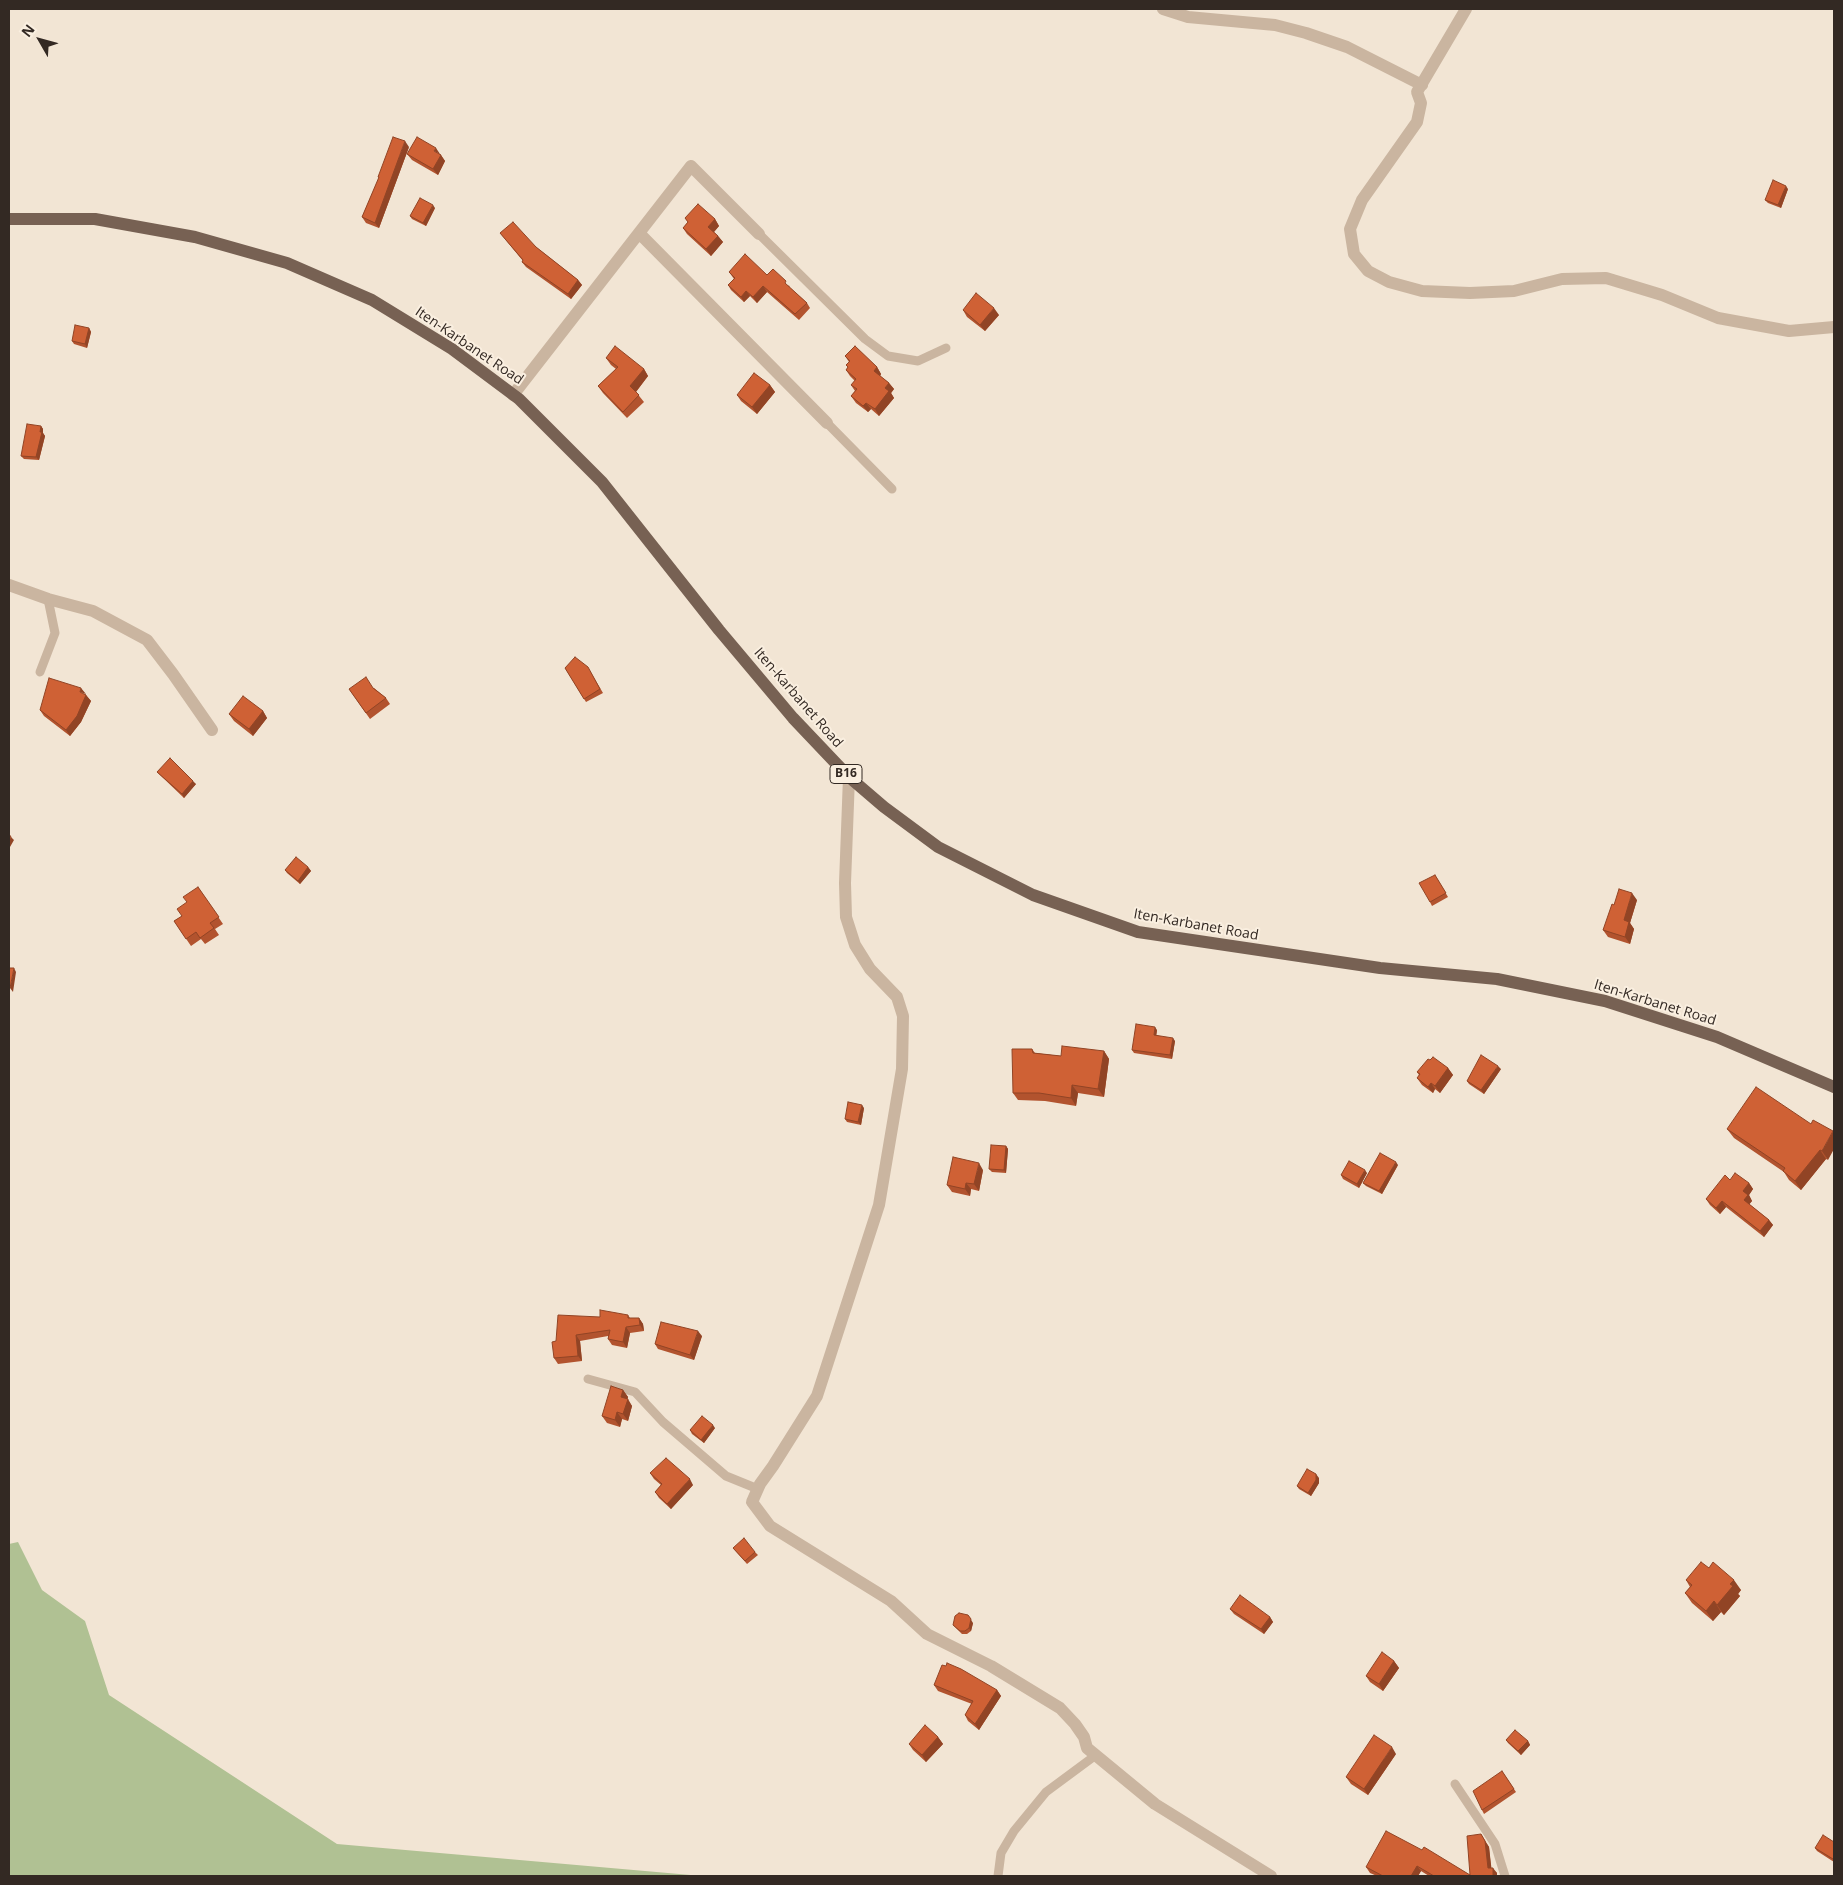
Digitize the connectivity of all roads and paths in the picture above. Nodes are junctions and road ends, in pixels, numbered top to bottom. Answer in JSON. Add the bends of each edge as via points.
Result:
{"nodes":[{"id":1,"x":1163,"y":9,"type":"edge"},
{"id":2,"x":1466,"y":9,"type":"edge"},
{"id":3,"x":1422,"y":85,"type":"junction"},
{"id":4,"x":9,"y":219,"type":"edge"},
{"id":5,"x":639,"y":233,"type":"junction"},
{"id":6,"x":759,"y":234,"type":"joint"},
{"id":7,"x":1834,"y":327,"type":"edge"},
{"id":8,"x":946,"y":348,"type":"dead end"},
{"id":9,"x":513,"y":395,"type":"junction"},
{"id":10,"x":827,"y":423,"type":"joint"},
{"id":11,"x":892,"y":489,"type":"dead end"},
{"id":12,"x":9,"y":585,"type":"edge"},
{"id":13,"x":48,"y":599,"type":"junction"},
{"id":14,"x":40,"y":672,"type":"dead end"},
{"id":15,"x":212,"y":730,"type":"dead end"},
{"id":16,"x":848,"y":777,"type":"junction"},
{"id":17,"x":1834,"y":1087,"type":"edge"},
{"id":18,"x":588,"y":1379,"type":"dead end"},
{"id":19,"x":758,"y":1489,"type":"junction"},
{"id":20,"x":1096,"y":1755,"type":"junction"},
{"id":21,"x":1455,"y":1784,"type":"dead end"},
{"id":22,"x":998,"y":1876,"type":"edge"},
{"id":23,"x":1271,"y":1876,"type":"edge"},
{"id":24,"x":1505,"y":1876,"type":"edge"}],
"edges":[{"from":1,"to":3,"type":"street","via":[[1188,17],[1275,25],[1306,33],[1347,47]]},
{"from":2,"to":3,"type":"street"},
{"from":3,"to":7,"type":"street","via":[[1417,92],[1421,104],[1417,122],[1362,200],[1350,229],[1354,254],[1368,271],[1390,282],[1422,291],[1470,293],[1514,291],[1562,279],[1606,278],[1662,295],[1718,318],[1789,331]]},
{"from":4,"to":9,"type":"main road","name":"Iten-Karbanet Road","number":"B16","via":[[95,218],[195,237],[287,263],[372,300],[452,350]]},
{"from":5,"to":6,"type":"street","via":[[691,166]]},
{"from":5,"to":9,"type":"street"},
{"from":5,"to":10,"type":"street"},
{"from":6,"to":8,"type":"lane","via":[[864,339],[888,356],[918,361]]},
{"from":9,"to":16,"type":"main road","name":"Iten-Karbanet Road","number":"B16","via":[[602,482],[719,630]]},
{"from":10,"to":11,"type":"lane"},
{"from":12,"to":13,"type":"street"},
{"from":13,"to":14,"type":"lane","via":[[55,633]]},
{"from":13,"to":15,"type":"street","via":[[93,611],[147,640]]},
{"from":16,"to":17,"type":"main road","name":"Iten-Karbanet Road","number":"B16","via":[[938,847],[1033,895],[1138,932],[1380,968],[1497,979],[1605,1000],[1717,1037]]},
{"from":16,"to":19,"type":"street","via":[[846,917],[856,945],[870,969],[897,996],[903,1016],[902,1069],[879,1205],[817,1396]]},
{"from":18,"to":19,"type":"lane","via":[[636,1392],[663,1422],[726,1476]]},
{"from":19,"to":20,"type":"street","via":[[752,1502],[770,1526],[891,1601],[927,1634],[991,1666],[1060,1708],[1084,1737],[1087,1748]]},
{"from":20,"to":22,"type":"lane","via":[[1046,1792],[1014,1831],[1001,1853]]},
{"from":20,"to":23,"type":"street","via":[[1155,1804]]},
{"from":21,"to":24,"type":"lane","via":[[1495,1844]]}]}
